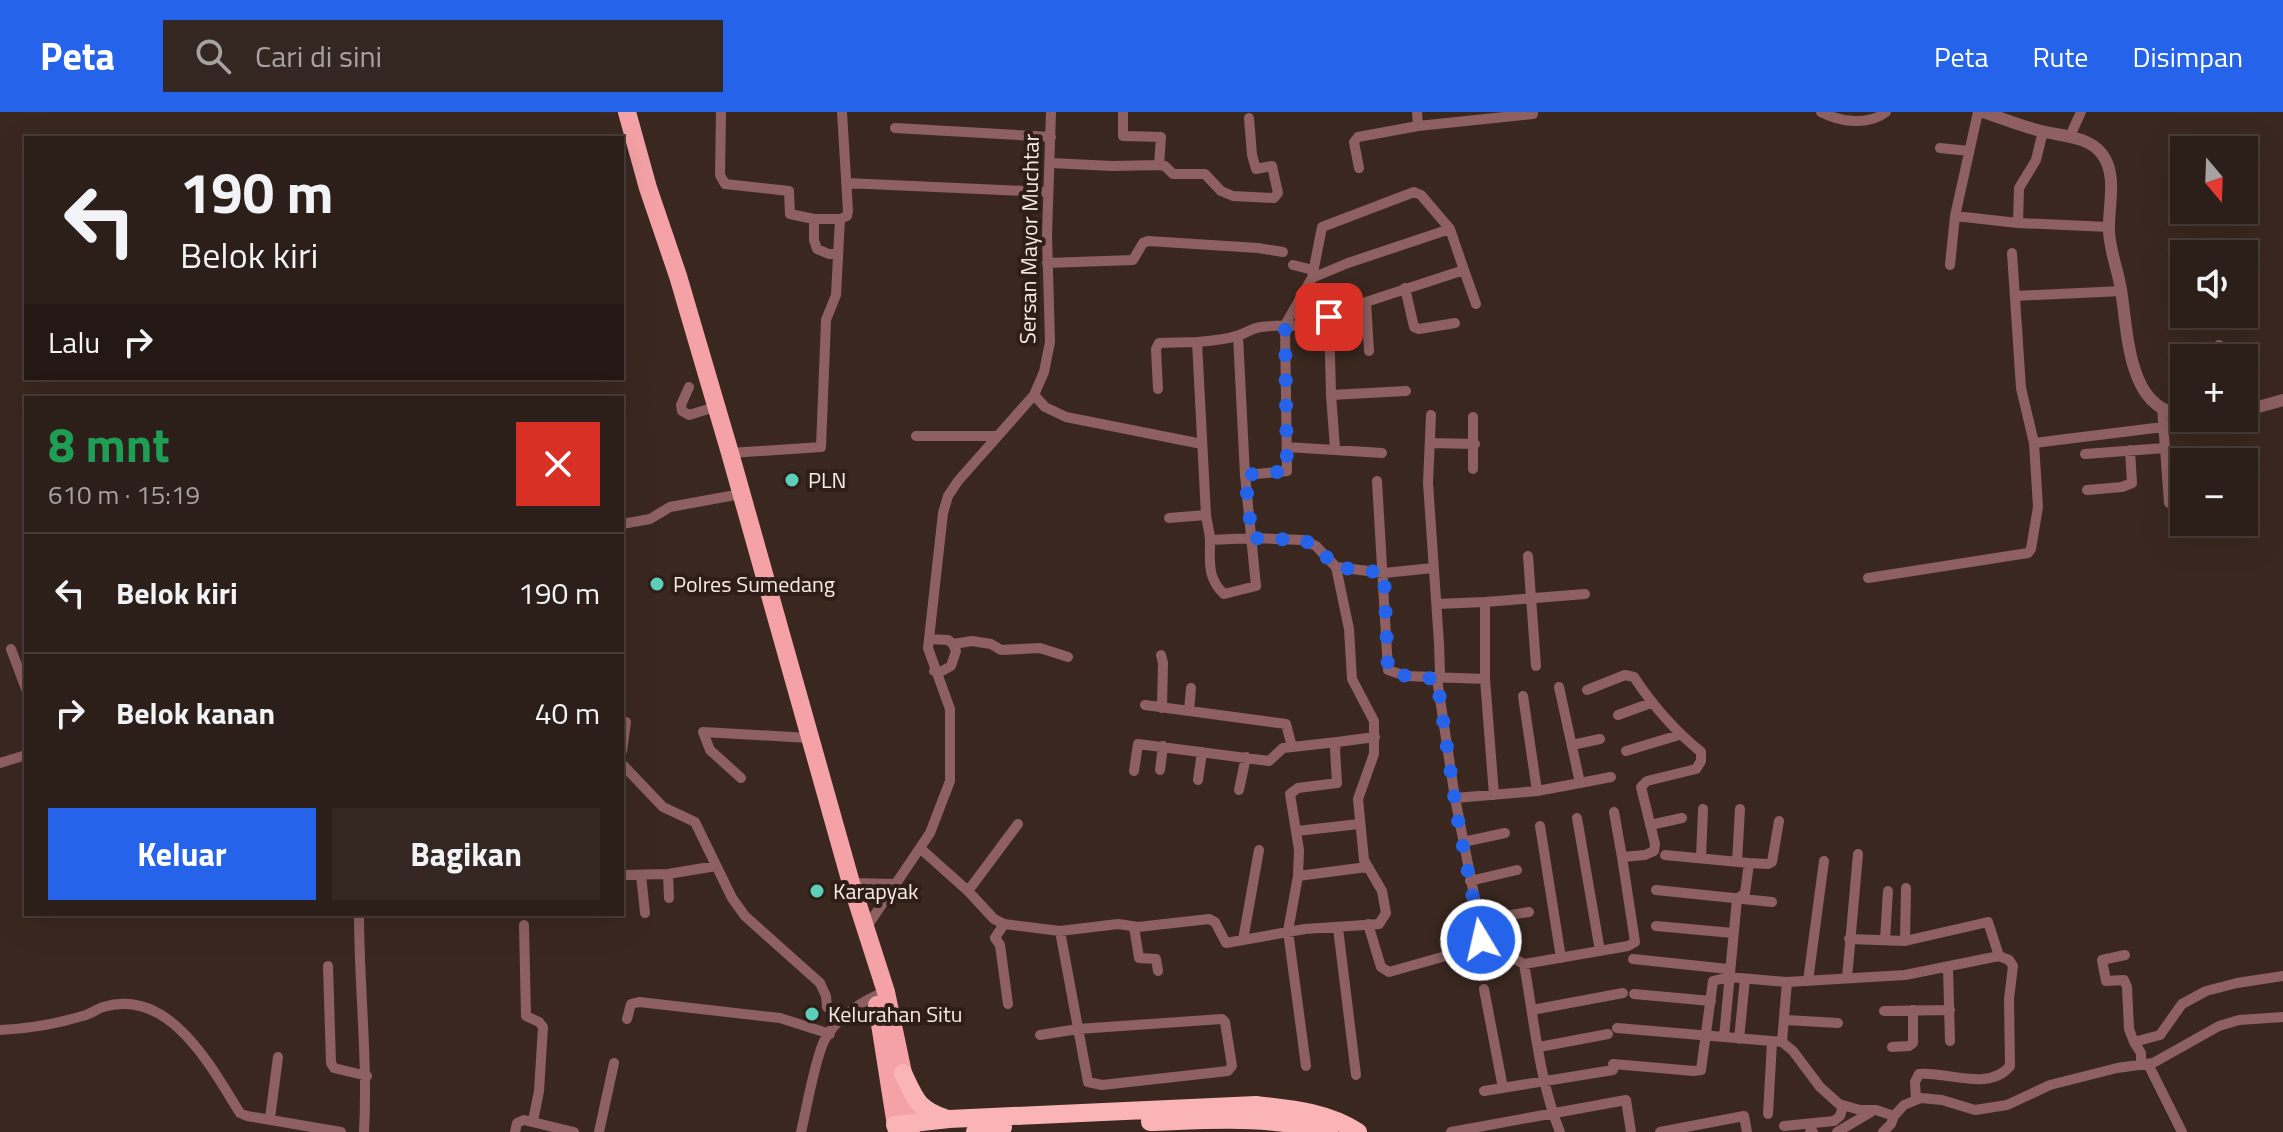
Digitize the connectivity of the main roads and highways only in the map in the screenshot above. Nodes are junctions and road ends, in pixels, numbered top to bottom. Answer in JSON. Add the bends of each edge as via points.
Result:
{"nodes":[{"id":1,"x":627,"y":112,"type":"edge"},
{"id":2,"x":881,"y":994,"type":"junction"},
{"id":3,"x":903,"y":1073,"type":"junction"},
{"id":4,"x":949,"y":1119,"type":"junction"},
{"id":5,"x":1003,"y":1127,"type":"junction"},
{"id":6,"x":905,"y":1129,"type":"edge"},
{"id":7,"x":975,"y":1132,"type":"edge"},
{"id":8,"x":1329,"y":1132,"type":"edge"},
{"id":9,"x":1358,"y":1132,"type":"edge"}],
"edges":[{"from":1,"to":2,"type":"highway","via":[[730,453],[873,950]]},
{"from":2,"to":3,"type":"highway"},
{"from":2,"to":6,"type":"highway"},
{"from":3,"to":4,"type":"highway","via":[[926,1112]]},
{"from":3,"to":6,"type":"highway"},
{"from":4,"to":6,"type":"highway"},
{"from":4,"to":9,"type":"highway","via":[[1256,1105],[1305,1110]]},
{"from":5,"to":6,"type":"highway"},
{"from":5,"to":7,"type":"highway"},
{"from":5,"to":8,"type":"highway","via":[[1254,1119]]}]}
